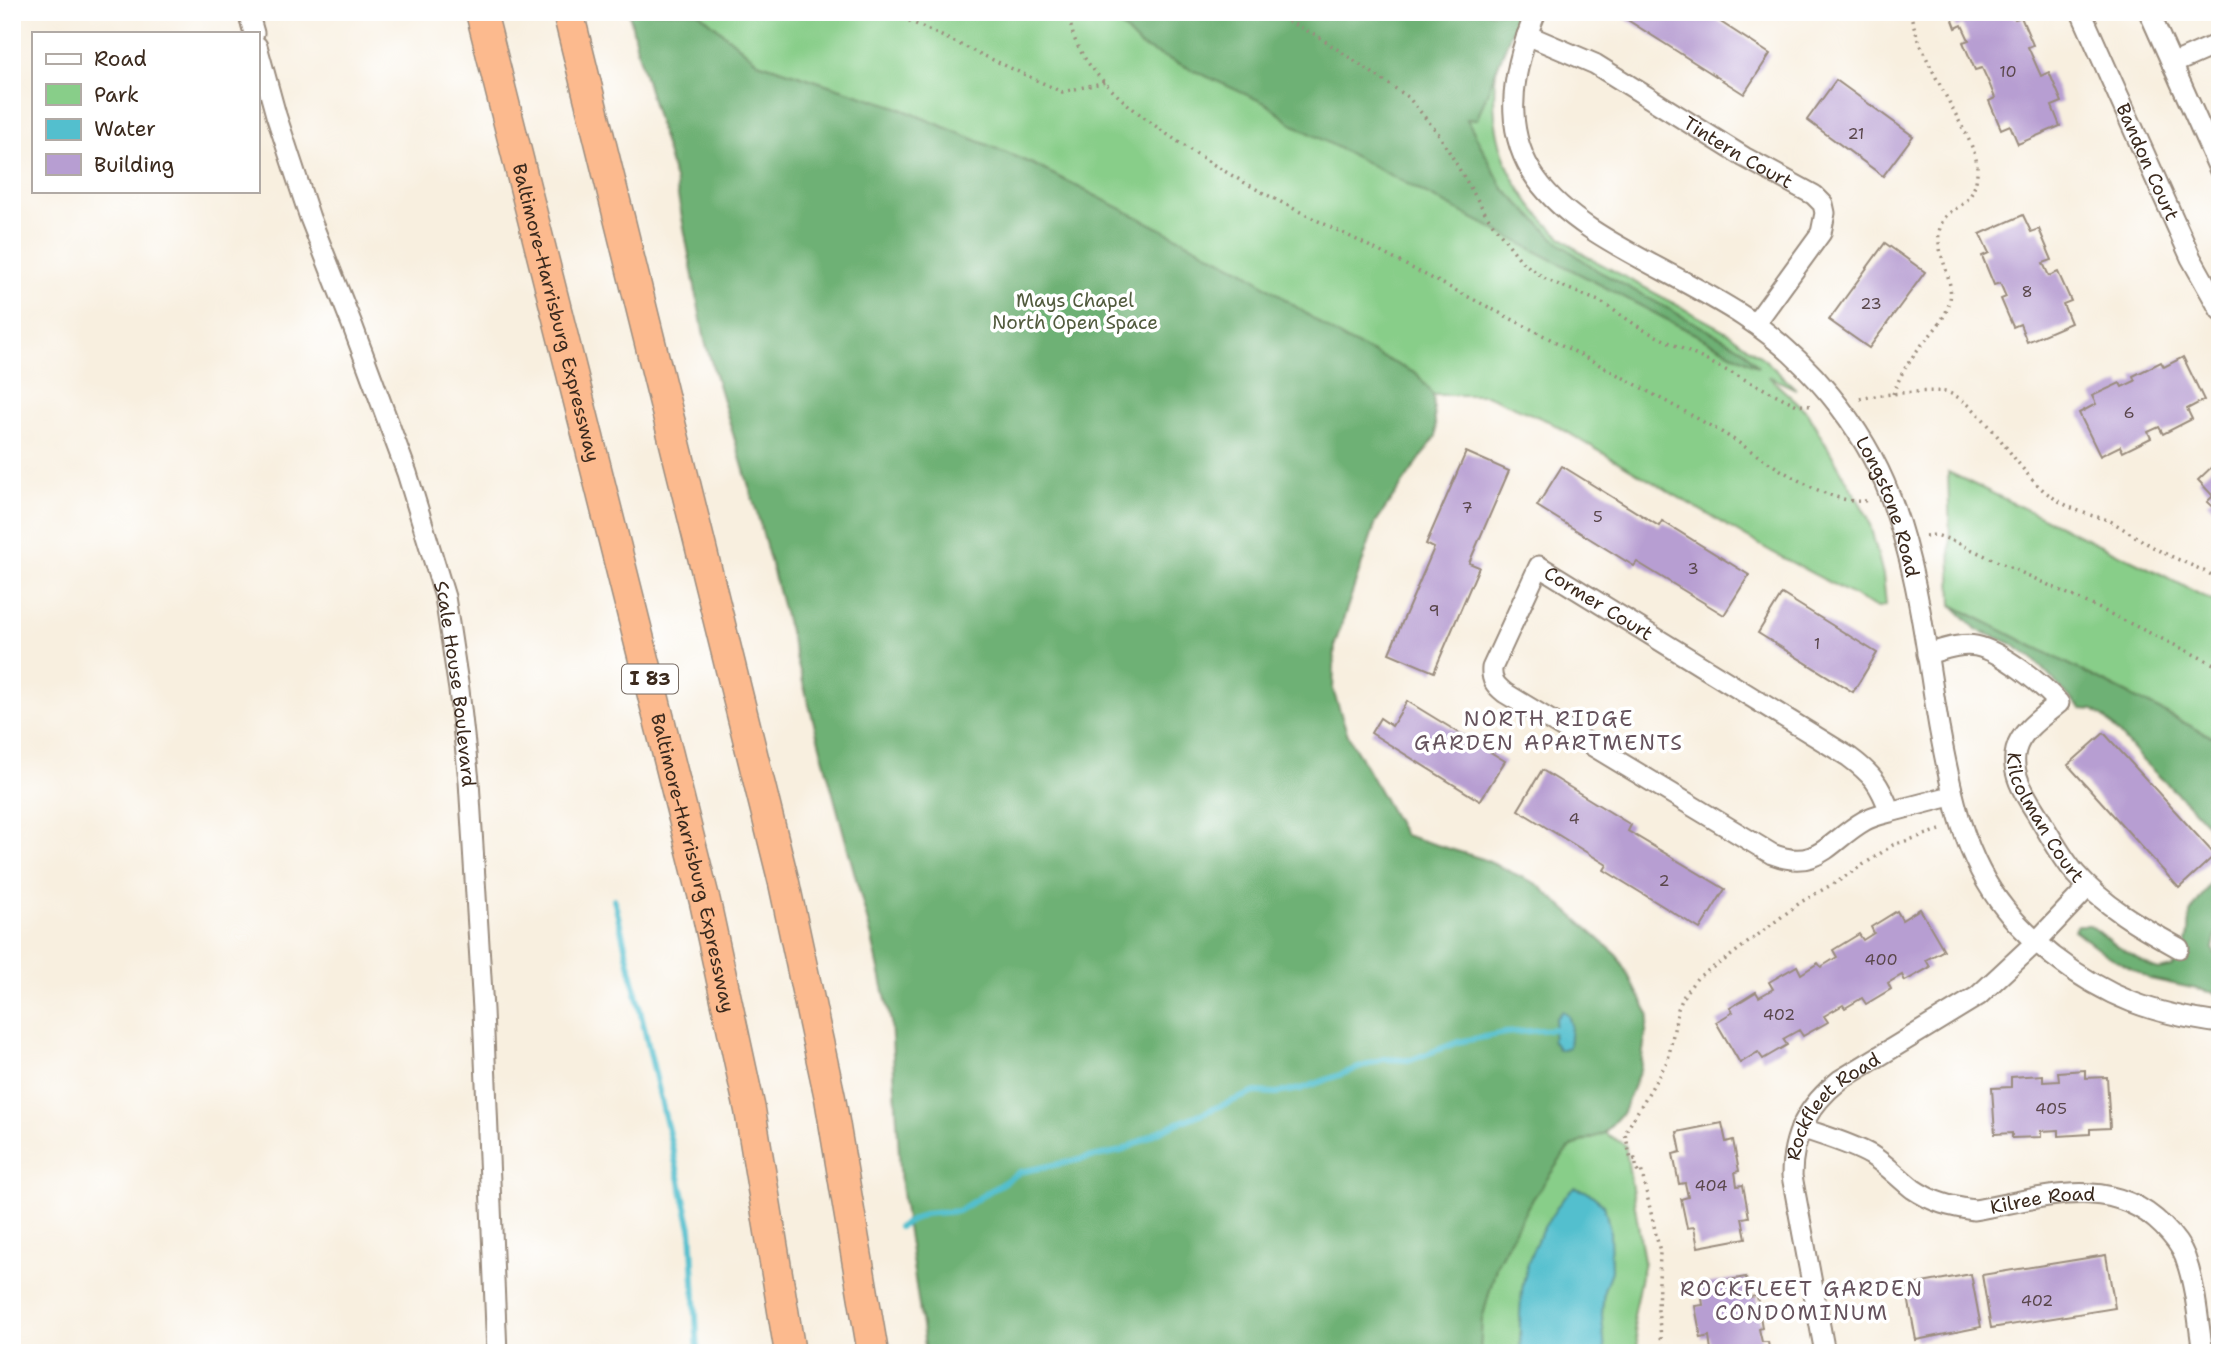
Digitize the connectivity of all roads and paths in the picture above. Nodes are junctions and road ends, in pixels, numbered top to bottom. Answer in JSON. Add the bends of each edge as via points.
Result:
{"nodes":[{"id":1,"x":248,"y":12,"type":"edge"},
{"id":2,"x":481,"y":12,"type":"edge"},
{"id":3,"x":568,"y":12,"type":"edge"},
{"id":4,"x":890,"y":12,"type":"edge"},
{"id":5,"x":1269,"y":12,"type":"edge"},
{"id":6,"x":1536,"y":12,"type":"edge"},
{"id":7,"x":1910,"y":12,"type":"edge"},
{"id":8,"x":2081,"y":12,"type":"edge"},
{"id":9,"x":2149,"y":12,"type":"edge"},
{"id":10,"x":1069,"y":14,"type":"edge"},
{"id":11,"x":254,"y":32,"type":"edge"},
{"id":12,"x":1527,"y":35,"type":"junction"},
{"id":13,"x":2220,"y":43,"type":"edge"},
{"id":14,"x":259,"y":53,"type":"edge"},
{"id":15,"x":2172,"y":64,"type":"junction"},
{"id":16,"x":1106,"y":82,"type":"junction"},
{"id":17,"x":2220,"y":171,"type":"edge"},
{"id":18,"x":2220,"y":310,"type":"edge"},
{"id":19,"x":1755,"y":324,"type":"junction"},
{"id":20,"x":1893,"y":394,"type":"junction"},
{"id":21,"x":1860,"y":399,"type":"dead end"},
{"id":22,"x":1840,"y":409,"type":"junction"},
{"id":23,"x":1869,"y":499,"type":"dead end"},
{"id":24,"x":1925,"y":536,"type":"dead end"},
{"id":25,"x":2220,"y":580,"type":"edge"},
{"id":26,"x":1927,"y":654,"type":"junction"},
{"id":27,"x":2220,"y":667,"type":"edge"},
{"id":28,"x":1951,"y":796,"type":"junction"},
{"id":29,"x":1890,"y":812,"type":"junction"},
{"id":30,"x":1940,"y":830,"type":"dead end"},
{"id":31,"x":2088,"y":887,"type":"junction"},
{"id":32,"x":2036,"y":942,"type":"junction"},
{"id":33,"x":2179,"y":948,"type":"dead end"},
{"id":34,"x":2220,"y":1023,"type":"edge"},
{"id":35,"x":1801,"y":1128,"type":"junction"},
{"id":36,"x":497,"y":1353,"type":"edge"},
{"id":37,"x":790,"y":1353,"type":"edge"},
{"id":38,"x":873,"y":1353,"type":"edge"},
{"id":39,"x":1663,"y":1353,"type":"edge"},
{"id":40,"x":1825,"y":1353,"type":"edge"},
{"id":41,"x":2203,"y":1353,"type":"edge"}],
"edges":[{"from":1,"to":11,"type":"street"},
{"from":2,"to":37,"type":"highway","name":"Baltimore-Harrisburg Expressway","number":"I 83","via":[[705,902],[750,1110]]},
{"from":3,"to":38,"type":"highway","via":[[784,883],[830,1098]]},
{"from":4,"to":16,"type":"path","via":[[1062,92]]},
{"from":5,"to":22,"type":"path","via":[[1316,35],[1408,97],[1438,133],[1487,216],[1521,262],[1547,280],[1601,302],[1642,329],[1797,405]]},
{"from":6,"to":12,"type":"street","name":"Longstone Road"},
{"from":7,"to":20,"type":"path","via":[[1930,67],[1972,147],[1977,177],[1972,193],[1940,225],[1950,301],[1936,330],[1901,374]]},
{"from":8,"to":18,"type":"street","name":"Bandon Court","via":[[2191,258]]},
{"from":9,"to":15,"type":"street"},
{"from":10,"to":16,"type":"path","via":[[1084,60]]},
{"from":12,"to":19,"type":"street","name":"Longstone Road","via":[[1514,82],[1513,112],[1518,144],[1545,191],[1594,233]]},
{"from":12,"to":19,"type":"street","name":"Tintern Court","via":[[1595,65],[1823,204],[1821,233]]},
{"from":13,"to":15,"type":"street"},
{"from":14,"to":36,"type":"street","name":"Scale House Boulevard","via":[[310,218],[407,473],[445,597],[469,781]]},
{"from":15,"to":17,"type":"street"},
{"from":16,"to":23,"type":"path","via":[[1153,124],[1214,165],[1569,349],[1810,487],[1846,500]]},
{"from":19,"to":22,"type":"street","name":"Longstone Road","via":[[1811,371]]},
{"from":20,"to":21,"type":"path"},
{"from":20,"to":25,"type":"path","via":[[1950,393],[1964,401],[2056,501],[2110,521]]},
{"from":22,"to":26,"type":"street","name":"Longstone Road","via":[[1889,493],[1905,539]]},
{"from":24,"to":27,"type":"path","via":[[1951,540]]},
{"from":26,"to":28,"type":"street","name":"Longstone Road"},
{"from":26,"to":31,"type":"street","name":"Kilcolman Court","via":[[1977,646],[2031,676],[2059,703],[2025,734],[2014,761],[2023,793]]},
{"from":28,"to":29,"type":"street","name":"Cormer Court"},
{"from":28,"to":32,"type":"street","name":"Longstone Road","via":[[1966,842],[1985,879],[2004,909]]},
{"from":29,"to":29,"type":"street","name":"Cormer Court","via":[[1873,776],[1849,757],[1539,566],[1492,668],[1491,677],[1505,693],[1788,860],[1818,854],[1866,820]]},
{"from":30,"to":39,"type":"path","via":[[1893,845],[1801,902],[1698,977],[1685,993],[1668,1060],[1625,1133],[1631,1160],[1635,1159],[1637,1171],[1642,1169],[1660,1252],[1658,1311]]},
{"from":31,"to":32,"type":"street","name":"Kilcolman Court"},
{"from":31,"to":33,"type":"street","name":"Kilcolman Court","via":[[2131,921]]},
{"from":32,"to":34,"type":"street","name":"Longstone Road","via":[[2107,992],[2143,1008]]},
{"from":32,"to":35,"type":"street","name":"Rockfleet Road","via":[[1978,996],[1840,1080],[1811,1109]]},
{"from":35,"to":40,"type":"street","name":"Rockfleet Road","via":[[1792,1154],[1792,1176]]},
{"from":35,"to":41,"type":"street","name":"Kilree Road","via":[[1871,1155],[1913,1189],[1954,1207],[1974,1210],[2094,1192],[2137,1205],[2172,1235],[2184,1255]]}]}
